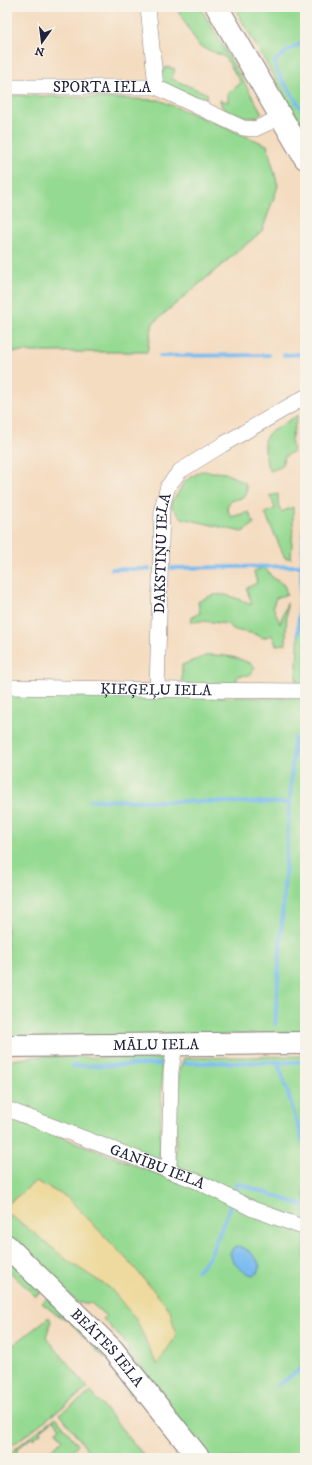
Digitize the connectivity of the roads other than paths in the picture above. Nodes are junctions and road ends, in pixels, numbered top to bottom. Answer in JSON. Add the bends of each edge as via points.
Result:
{"nodes":[{"id":1,"x":148,"y":7,"type":"edge"},
{"id":2,"x":217,"y":7,"type":"edge"},
{"id":3,"x":7,"y":87,"type":"edge"},
{"id":4,"x":156,"y":88,"type":"junction"},
{"id":5,"x":281,"y":117,"type":"junction"},
{"id":6,"x":302,"y":147,"type":"edge"},
{"id":7,"x":305,"y":397,"type":"edge"},
{"id":8,"x":7,"y":687,"type":"edge"},
{"id":9,"x":157,"y":690,"type":"junction"},
{"id":10,"x":305,"y":691,"type":"edge"},
{"id":11,"x":305,"y":1043,"type":"edge"},
{"id":12,"x":175,"y":1045,"type":"junction"},
{"id":13,"x":7,"y":1046,"type":"edge"},
{"id":14,"x":7,"y":1109,"type":"edge"},
{"id":15,"x":168,"y":1171,"type":"junction"},
{"id":16,"x":305,"y":1228,"type":"edge"},
{"id":17,"x":7,"y":1246,"type":"edge"},
{"id":18,"x":198,"y":1458,"type":"edge"}],
"edges":[{"from":1,"to":4,"type":"street"},
{"from":2,"to":5,"type":"main road"},
{"from":3,"to":4,"type":"street","name":"SPORTA IELA"},
{"from":4,"to":5,"type":"street","name":"SPORTA IELA","via":[[243,128],[255,129]]},
{"from":5,"to":6,"type":"main road"},
{"from":7,"to":9,"type":"street","name":"DAKSTIŅU IELA","via":[[180,471],[168,486],[162,508]]},
{"from":8,"to":9,"type":"street","name":"ĶIEĢEĻU IELA"},
{"from":9,"to":10,"type":"street","name":"ĶIEĢEĻU IELA"},
{"from":11,"to":12,"type":"main road","name":"MĀLU IELA"},
{"from":12,"to":13,"type":"main road","name":"MĀLU IELA"},
{"from":12,"to":15,"type":"street","via":[[171,1071]]},
{"from":14,"to":15,"type":"street","name":"GANĪBU IELA"},
{"from":15,"to":16,"type":"street","name":"GANĪBU IELA","via":[[199,1182],[253,1209]]},
{"from":17,"to":18,"type":"main road","name":"BEĀTES IELA","via":[[113,1350]]}]}
